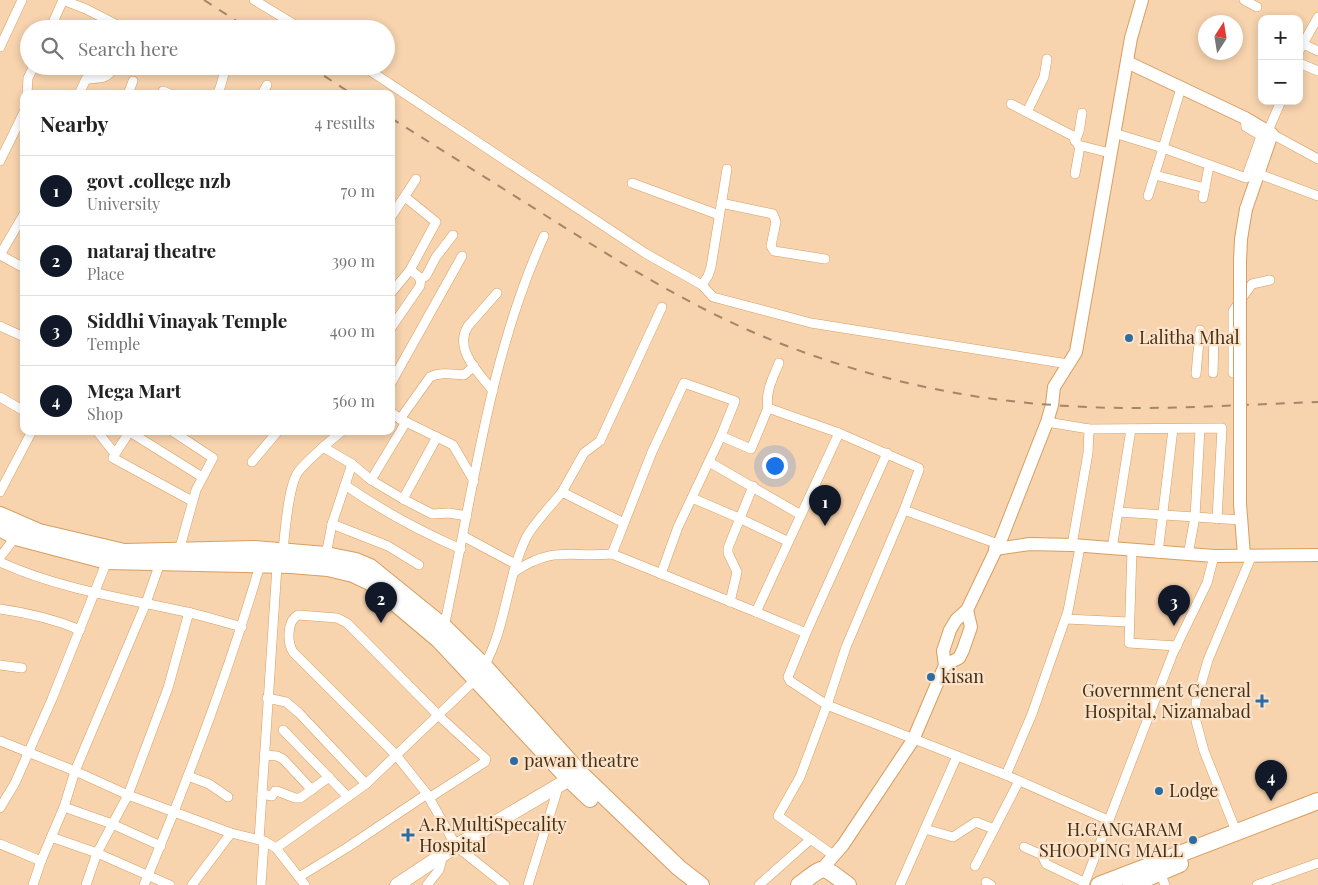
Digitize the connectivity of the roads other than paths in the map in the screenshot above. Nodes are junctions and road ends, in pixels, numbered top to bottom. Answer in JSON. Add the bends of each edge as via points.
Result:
{"nodes":[{"id":1,"x":22,"y":0,"type":"edge"},
{"id":2,"x":63,"y":0,"type":"edge"},
{"id":3,"x":254,"y":0,"type":"edge"},
{"id":4,"x":1142,"y":0,"type":"edge"},
{"id":5,"x":1244,"y":0,"type":"edge"},
{"id":6,"x":1257,"y":7,"type":"dead end"},
{"id":7,"x":1318,"y":17,"type":"edge"},
{"id":8,"x":54,"y":20,"type":"edge"},
{"id":9,"x":107,"y":20,"type":"edge"},
{"id":10,"x":287,"y":20,"type":"edge"},
{"id":11,"x":1315,"y":29,"type":"edge"},
{"id":12,"x":1303,"y":45,"type":"edge"},
{"id":13,"x":0,"y":47,"type":"edge"},
{"id":14,"x":1303,"y":48,"type":"edge"},
{"id":15,"x":1318,"y":51,"type":"edge"},
{"id":16,"x":1047,"y":59,"type":"dead end"},
{"id":17,"x":1127,"y":62,"type":"junction"},
{"id":18,"x":1303,"y":65,"type":"edge"},
{"id":19,"x":1318,"y":71,"type":"edge"},
{"id":20,"x":30,"y":75,"type":"edge"},
{"id":21,"x":108,"y":75,"type":"edge"},
{"id":22,"x":224,"y":75,"type":"edge"},
{"id":23,"x":377,"y":75,"type":"edge"},
{"id":24,"x":133,"y":82,"type":"dead end"},
{"id":25,"x":267,"y":85,"type":"dead end"},
{"id":26,"x":1181,"y":88,"type":"junction"},
{"id":27,"x":27,"y":90,"type":"edge"},
{"id":28,"x":81,"y":90,"type":"edge"},
{"id":29,"x":130,"y":90,"type":"edge"},
{"id":30,"x":219,"y":90,"type":"edge"},
{"id":31,"x":264,"y":90,"type":"edge"},
{"id":32,"x":1011,"y":104,"type":"dead end"},
{"id":33,"x":1280,"y":105,"type":"edge"},
{"id":34,"x":1027,"y":112,"type":"junction"},
{"id":35,"x":1082,"y":113,"type":"dead end"},
{"id":36,"x":1245,"y":118,"type":"junction"},
{"id":37,"x":20,"y":120,"type":"edge"},
{"id":38,"x":1270,"y":132,"type":"junction"},
{"id":39,"x":1114,"y":133,"type":"junction"},
{"id":40,"x":1077,"y":143,"type":"junction"},
{"id":41,"x":1163,"y":148,"type":"junction"},
{"id":42,"x":1110,"y":153,"type":"junction"},
{"id":43,"x":1318,"y":159,"type":"edge"},
{"id":44,"x":0,"y":160,"type":"edge"},
{"id":45,"x":1209,"y":166,"type":"junction"},
{"id":46,"x":727,"y":169,"type":"dead end"},
{"id":47,"x":1075,"y":174,"type":"dead end"},
{"id":48,"x":1259,"y":174,"type":"junction"},
{"id":49,"x":1155,"y":175,"type":"junction"},
{"id":50,"x":416,"y":179,"type":"dead end"},
{"id":51,"x":632,"y":183,"type":"dead end"},
{"id":52,"x":1205,"y":188,"type":"junction"},
{"id":53,"x":1148,"y":196,"type":"dead end"},
{"id":54,"x":1318,"y":196,"type":"edge"},
{"id":55,"x":405,"y":197,"type":"junction"},
{"id":56,"x":1203,"y":198,"type":"dead end"},
{"id":57,"x":721,"y":203,"type":"junction"},
{"id":58,"x":395,"y":211,"type":"edge"},
{"id":59,"x":719,"y":215,"type":"junction"},
{"id":60,"x":20,"y":221,"type":"edge"},
{"id":61,"x":453,"y":235,"type":"dead end"},
{"id":62,"x":544,"y":236,"type":"dead end"},
{"id":63,"x":0,"y":256,"type":"edge"},
{"id":64,"x":462,"y":256,"type":"dead end"},
{"id":65,"x":825,"y":259,"type":"dead end"},
{"id":66,"x":20,"y":266,"type":"edge"},
{"id":67,"x":410,"y":270,"type":"junction"},
{"id":68,"x":421,"y":279,"type":"junction"},
{"id":69,"x":1270,"y":280,"type":"dead end"},
{"id":70,"x":702,"y":285,"type":"junction"},
{"id":71,"x":395,"y":288,"type":"edge"},
{"id":72,"x":497,"y":293,"type":"dead end"},
{"id":73,"x":662,"y":307,"type":"dead end"},
{"id":74,"x":395,"y":322,"type":"edge"},
{"id":75,"x":0,"y":326,"type":"edge"},
{"id":76,"x":1200,"y":330,"type":"dead end"},
{"id":77,"x":20,"y":336,"type":"edge"},
{"id":78,"x":1214,"y":336,"type":"dead end"},
{"id":79,"x":779,"y":363,"type":"dead end"},
{"id":80,"x":1068,"y":364,"type":"junction"},
{"id":81,"x":474,"y":366,"type":"junction"},
{"id":82,"x":1233,"y":372,"type":"dead end"},
{"id":83,"x":1213,"y":373,"type":"dead end"},
{"id":84,"x":1196,"y":374,"type":"dead end"},
{"id":85,"x":395,"y":376,"type":"edge"},
{"id":86,"x":493,"y":391,"type":"junction"},
{"id":87,"x":0,"y":397,"type":"edge"},
{"id":88,"x":768,"y":408,"type":"junction"},
{"id":89,"x":20,"y":409,"type":"edge"},
{"id":90,"x":395,"y":415,"type":"edge"},
{"id":91,"x":403,"y":420,"type":"junction"},
{"id":92,"x":1047,"y":422,"type":"junction"},
{"id":93,"x":1090,"y":428,"type":"junction"},
{"id":94,"x":1131,"y":428,"type":"junction"},
{"id":95,"x":1173,"y":429,"type":"junction"},
{"id":96,"x":1200,"y":429,"type":"junction"},
{"id":97,"x":840,"y":433,"type":"junction"},
{"id":98,"x":30,"y":435,"type":"edge"},
{"id":99,"x":100,"y":435,"type":"edge"},
{"id":100,"x":127,"y":435,"type":"edge"},
{"id":101,"x":136,"y":435,"type":"edge"},
{"id":102,"x":178,"y":435,"type":"edge"},
{"id":103,"x":275,"y":435,"type":"edge"},
{"id":104,"x":337,"y":435,"type":"edge"},
{"id":105,"x":720,"y":436,"type":"junction"},
{"id":106,"x":436,"y":437,"type":"junction"},
{"id":107,"x":323,"y":447,"type":"junction"},
{"id":108,"x":886,"y":453,"type":"junction"},
{"id":109,"x":115,"y":454,"type":"junction"},
{"id":110,"x":252,"y":462,"type":"dead end"},
{"id":111,"x":710,"y":462,"type":"junction"},
{"id":112,"x":352,"y":464,"type":"junction"},
{"id":113,"x":202,"y":477,"type":"junction"},
{"id":114,"x":371,"y":480,"type":"junction"},
{"id":115,"x":474,"y":481,"type":"junction"},
{"id":116,"x":345,"y":485,"type":"junction"},
{"id":117,"x":753,"y":486,"type":"junction"},
{"id":118,"x":0,"y":492,"type":"edge"},
{"id":119,"x":562,"y":492,"type":"junction"},
{"id":120,"x":692,"y":498,"type":"junction"},
{"id":121,"x":403,"y":499,"type":"junction"},
{"id":122,"x":192,"y":501,"type":"junction"},
{"id":123,"x":904,"y":510,"type":"junction"},
{"id":124,"x":1118,"y":512,"type":"junction"},
{"id":125,"x":0,"y":515,"type":"edge"},
{"id":126,"x":801,"y":515,"type":"junction"},
{"id":127,"x":1162,"y":515,"type":"junction"},
{"id":128,"x":467,"y":516,"type":"junction"},
{"id":129,"x":1195,"y":517,"type":"junction"},
{"id":130,"x":739,"y":518,"type":"junction"},
{"id":131,"x":1218,"y":518,"type":"junction"},
{"id":132,"x":1241,"y":520,"type":"junction"},
{"id":133,"x":624,"y":523,"type":"junction"},
{"id":134,"x":332,"y":524,"type":"junction"},
{"id":135,"x":0,"y":528,"type":"edge"},
{"id":136,"x":19,"y":531,"type":"junction"},
{"id":137,"x":463,"y":536,"type":"junction"},
{"id":138,"x":787,"y":541,"type":"junction"},
{"id":139,"x":997,"y":546,"type":"junction"},
{"id":140,"x":1076,"y":546,"type":"junction"},
{"id":141,"x":461,"y":549,"type":"junction"},
{"id":142,"x":1112,"y":549,"type":"junction"},
{"id":143,"x":179,"y":551,"type":"junction"},
{"id":144,"x":1132,"y":551,"type":"junction"},
{"id":145,"x":1158,"y":553,"type":"junction"},
{"id":146,"x":612,"y":554,"type":"junction"},
{"id":147,"x":326,"y":555,"type":"junction"},
{"id":148,"x":1188,"y":555,"type":"junction"},
{"id":149,"x":1248,"y":555,"type":"junction"},
{"id":150,"x":1318,"y":555,"type":"edge"},
{"id":151,"x":1214,"y":556,"type":"junction"},
{"id":152,"x":0,"y":557,"type":"edge"},
{"id":153,"x":280,"y":559,"type":"junction"},
{"id":154,"x":0,"y":562,"type":"edge"},
{"id":155,"x":107,"y":562,"type":"junction"},
{"id":156,"x":160,"y":563,"type":"junction"},
{"id":157,"x":260,"y":565,"type":"junction"},
{"id":158,"x":419,"y":566,"type":"dead end"},
{"id":159,"x":515,"y":568,"type":"junction"},
{"id":160,"x":661,"y":574,"type":"junction"},
{"id":161,"x":96,"y":592,"type":"junction"},
{"id":162,"x":730,"y":602,"type":"junction"},
{"id":163,"x":146,"y":603,"type":"junction"},
{"id":164,"x":0,"y":609,"type":"edge"},
{"id":165,"x":967,"y":610,"type":"junction"},
{"id":166,"x":189,"y":612,"type":"junction"},
{"id":167,"x":756,"y":612,"type":"junction"},
{"id":168,"x":1066,"y":619,"type":"junction"},
{"id":169,"x":1129,"y":622,"type":"junction"},
{"id":170,"x":242,"y":626,"type":"junction"},
{"id":171,"x":444,"y":627,"type":"junction"},
{"id":172,"x":80,"y":630,"type":"junction"},
{"id":173,"x":806,"y":633,"type":"junction"},
{"id":174,"x":1177,"y":646,"type":"junction"},
{"id":175,"x":0,"y":665,"type":"edge"},
{"id":176,"x":945,"y":666,"type":"junction"},
{"id":177,"x":22,"y":668,"type":"dead end"},
{"id":178,"x":480,"y":673,"type":"junction"},
{"id":179,"x":267,"y":698,"type":"junction"},
{"id":180,"x":827,"y":705,"type":"junction"},
{"id":181,"x":439,"y":716,"type":"junction"},
{"id":182,"x":284,"y":730,"type":"dead end"},
{"id":183,"x":913,"y":740,"type":"junction"},
{"id":184,"x":0,"y":741,"type":"edge"},
{"id":185,"x":28,"y":752,"type":"junction"},
{"id":186,"x":396,"y":755,"type":"junction"},
{"id":187,"x":264,"y":756,"type":"junction"},
{"id":188,"x":957,"y":756,"type":"junction"},
{"id":189,"x":75,"y":771,"type":"junction"},
{"id":190,"x":1006,"y":775,"type":"junction"},
{"id":191,"x":188,"y":776,"type":"junction"},
{"id":192,"x":329,"y":777,"type":"junction"},
{"id":193,"x":570,"y":779,"type":"junction"},
{"id":194,"x":1019,"y":781,"type":"junction"},
{"id":195,"x":366,"y":784,"type":"junction"},
{"id":196,"x":312,"y":790,"type":"junction"},
{"id":197,"x":262,"y":794,"type":"junction"},
{"id":198,"x":128,"y":795,"type":"junction"},
{"id":199,"x":428,"y":796,"type":"junction"},
{"id":200,"x":228,"y":797,"type":"dead end"},
{"id":201,"x":348,"y":797,"type":"junction"},
{"id":202,"x":1318,"y":801,"type":"edge"},
{"id":203,"x":64,"y":806,"type":"junction"},
{"id":204,"x":0,"y":808,"type":"edge"},
{"id":205,"x":175,"y":812,"type":"junction"},
{"id":206,"x":1318,"y":812,"type":"edge"},
{"id":207,"x":1108,"y":820,"type":"junction"},
{"id":208,"x":112,"y":824,"type":"junction"},
{"id":209,"x":925,"y":829,"type":"junction"},
{"id":210,"x":994,"y":829,"type":"junction"},
{"id":211,"x":1236,"y":831,"type":"junction"},
{"id":212,"x":231,"y":833,"type":"junction"},
{"id":213,"x":51,"y":837,"type":"junction"},
{"id":214,"x":811,"y":839,"type":"junction"},
{"id":215,"x":261,"y":841,"type":"junction"},
{"id":216,"x":0,"y":844,"type":"edge"},
{"id":217,"x":160,"y":846,"type":"junction"},
{"id":218,"x":456,"y":846,"type":"junction"},
{"id":219,"x":1024,"y":847,"type":"dead end"},
{"id":220,"x":276,"y":848,"type":"junction"},
{"id":221,"x":97,"y":854,"type":"junction"},
{"id":222,"x":444,"y":855,"type":"junction"},
{"id":223,"x":834,"y":855,"type":"junction"},
{"id":224,"x":41,"y":861,"type":"junction"},
{"id":225,"x":1318,"y":863,"type":"edge"},
{"id":226,"x":975,"y":866,"type":"dead end"},
{"id":227,"x":148,"y":876,"type":"junction"},
{"id":228,"x":1162,"y":879,"type":"edge"},
{"id":229,"x":823,"y":880,"type":"edge"},
{"id":230,"x":302,"y":881,"type":"edge"},
{"id":231,"x":88,"y":884,"type":"edge"},
{"id":232,"x":1089,"y":884,"type":"edge"},
{"id":233,"x":33,"y":885,"type":"edge"},
{"id":234,"x":144,"y":885,"type":"edge"},
{"id":235,"x":170,"y":885,"type":"edge"},
{"id":236,"x":192,"y":885,"type":"edge"},
{"id":237,"x":261,"y":885,"type":"edge"},
{"id":238,"x":397,"y":885,"type":"edge"},
{"id":239,"x":428,"y":885,"type":"edge"},
{"id":240,"x":505,"y":885,"type":"edge"},
{"id":241,"x":528,"y":885,"type":"edge"},
{"id":242,"x":685,"y":885,"type":"edge"},
{"id":243,"x":701,"y":885,"type":"edge"},
{"id":244,"x":759,"y":885,"type":"edge"},
{"id":245,"x":900,"y":885,"type":"edge"},
{"id":246,"x":1131,"y":885,"type":"edge"},
{"id":247,"x":1257,"y":885,"type":"edge"}],
"edges":[{"from":1,"to":13,"type":"street"},
{"from":2,"to":8,"type":"street"},
{"from":2,"to":9,"type":"street"},
{"from":3,"to":10,"type":"street"},
{"from":4,"to":17,"type":"main road"},
{"from":5,"to":6,"type":"street"},
{"from":7,"to":11,"type":"street"},
{"from":11,"to":12,"type":"street"},
{"from":14,"to":15,"type":"street"},
{"from":16,"to":34,"type":"street","via":[[1044,77]]},
{"from":17,"to":26,"type":"main road"},
{"from":17,"to":39,"type":"main road"},
{"from":18,"to":19,"type":"street"},
{"from":20,"to":27,"type":"street"},
{"from":21,"to":28,"type":"street","via":[[86,79]]},
{"from":22,"to":30,"type":"street"},
{"from":23,"to":70,"type":"street","via":[[645,253]]},
{"from":24,"to":29,"type":"street"},
{"from":25,"to":31,"type":"street"},
{"from":26,"to":36,"type":"main road"},
{"from":26,"to":41,"type":"street"},
{"from":32,"to":34,"type":"street"},
{"from":33,"to":38,"type":"street"},
{"from":34,"to":40,"type":"street","via":[[1073,136]]},
{"from":35,"to":40,"type":"street"},
{"from":36,"to":38,"type":"main road"},
{"from":36,"to":45,"type":"street","via":[[1246,127],[1261,136],[1246,178]]},
{"from":37,"to":44,"type":"street"},
{"from":38,"to":43,"type":"street"},
{"from":38,"to":48,"type":"main road"},
{"from":39,"to":41,"type":"street"},
{"from":39,"to":42,"type":"main road"},
{"from":40,"to":42,"type":"street"},
{"from":40,"to":47,"type":"street"},
{"from":41,"to":45,"type":"street"},
{"from":41,"to":49,"type":"street"},
{"from":42,"to":80,"type":"main road","via":[[1076,352]]},
{"from":45,"to":52,"type":"street"},
{"from":46,"to":57,"type":"street"},
{"from":48,"to":54,"type":"street"},
{"from":48,"to":132,"type":"main road","bridge":true,"via":[[1246,209],[1241,239]]},
{"from":49,"to":52,"type":"street"},
{"from":49,"to":53,"type":"street"},
{"from":50,"to":55,"type":"street"},
{"from":51,"to":59,"type":"street"},
{"from":52,"to":56,"type":"street"},
{"from":55,"to":58,"type":"street"},
{"from":55,"to":67,"type":"street","via":[[436,222]]},
{"from":57,"to":59,"type":"street"},
{"from":57,"to":65,"type":"street","via":[[773,214],[776,222],[771,246],[774,251]]},
{"from":59,"to":70,"type":"street","via":[[711,267]]},
{"from":60,"to":63,"type":"street"},
{"from":61,"to":68,"type":"street"},
{"from":62,"to":86,"type":"street","via":[[531,264]]},
{"from":63,"to":66,"type":"street"},
{"from":64,"to":85,"type":"street"},
{"from":67,"to":68,"type":"street"},
{"from":67,"to":71,"type":"street"},
{"from":68,"to":74,"type":"street","via":[[420,286]]},
{"from":69,"to":82,"type":"street","via":[[1252,284],[1233,311]]},
{"from":70,"to":80,"type":"street","via":[[718,299],[811,323]]},
{"from":72,"to":81,"type":"street","via":[[468,326],[463,337],[464,350]]},
{"from":73,"to":119,"type":"street","via":[[600,441],[584,453]]},
{"from":75,"to":77,"type":"street"},
{"from":76,"to":84,"type":"street"},
{"from":78,"to":83,"type":"street"},
{"from":79,"to":88,"type":"street","via":[[768,389]]},
{"from":80,"to":92,"type":"main road","via":[[1054,387]]},
{"from":81,"to":86,"type":"street"},
{"from":81,"to":91,"type":"street","via":[[464,375],[430,377]]},
{"from":86,"to":115,"type":"street"},
{"from":87,"to":89,"type":"street"},
{"from":88,"to":97,"type":"street"},
{"from":88,"to":105,"type":"street","via":[[751,449]]},
{"from":90,"to":91,"type":"street"},
{"from":91,"to":106,"type":"street"},
{"from":91,"to":114,"type":"street"},
{"from":92,"to":93,"type":"street"},
{"from":92,"to":139,"type":"main road"},
{"from":93,"to":94,"type":"street"},
{"from":93,"to":140,"type":"street"},
{"from":94,"to":95,"type":"street"},
{"from":94,"to":124,"type":"street"},
{"from":95,"to":96,"type":"street"},
{"from":95,"to":127,"type":"street"},
{"from":96,"to":129,"type":"street"},
{"from":96,"to":131,"type":"street","via":[[1222,428]]},
{"from":97,"to":108,"type":"street"},
{"from":97,"to":126,"type":"street"},
{"from":98,"to":118,"type":"street"},
{"from":99,"to":109,"type":"street"},
{"from":100,"to":109,"type":"street"},
{"from":101,"to":113,"type":"street"},
{"from":102,"to":113,"type":"street","via":[[213,458]]},
{"from":103,"to":110,"type":"street"},
{"from":104,"to":107,"type":"street"},
{"from":105,"to":111,"type":"street"},
{"from":105,"to":133,"type":"street","via":[[735,401],[684,383]]},
{"from":106,"to":115,"type":"street","via":[[453,445]]},
{"from":106,"to":121,"type":"street"},
{"from":107,"to":112,"type":"street"},
{"from":107,"to":153,"type":"street","via":[[294,479]]},
{"from":108,"to":123,"type":"street","via":[[917,466],[919,470]]},
{"from":108,"to":173,"type":"street"},
{"from":109,"to":122,"type":"street","via":[[113,458]]},
{"from":111,"to":117,"type":"street"},
{"from":111,"to":120,"type":"street"},
{"from":112,"to":114,"type":"street"},
{"from":112,"to":116,"type":"street"},
{"from":113,"to":122,"type":"street"},
{"from":114,"to":121,"type":"street"},
{"from":115,"to":128,"type":"street"},
{"from":116,"to":134,"type":"street"},
{"from":116,"to":141,"type":"street","via":[[378,508]]},
{"from":117,"to":126,"type":"street"},
{"from":117,"to":130,"type":"street"},
{"from":119,"to":133,"type":"street"},
{"from":119,"to":159,"type":"street","via":[[527,536]]},
{"from":120,"to":130,"type":"street"},
{"from":120,"to":160,"type":"street"},
{"from":121,"to":128,"type":"street","via":[[432,514]]},
{"from":122,"to":143,"type":"street"},
{"from":123,"to":139,"type":"street"},
{"from":123,"to":180,"type":"street","via":[[846,647]]},
{"from":124,"to":127,"type":"street"},
{"from":124,"to":142,"type":"street"},
{"from":125,"to":136,"type":"highway"},
{"from":126,"to":138,"type":"street"},
{"from":127,"to":129,"type":"street"},
{"from":127,"to":145,"type":"street"},
{"from":128,"to":137,"type":"street"},
{"from":129,"to":131,"type":"street"},
{"from":129,"to":148,"type":"street"},
{"from":130,"to":138,"type":"street"},
{"from":130,"to":162,"type":"street","via":[[728,548],[737,572]]},
{"from":131,"to":132,"type":"street"},
{"from":132,"to":149,"type":"main road"},
{"from":133,"to":146,"type":"street"},
{"from":134,"to":147,"type":"street"},
{"from":134,"to":158,"type":"street","via":[[388,546]]},
{"from":135,"to":136,"type":"highway"},
{"from":136,"to":143,"type":"highway","via":[[39,532],[114,550]]},
{"from":136,"to":152,"type":"street"},
{"from":136,"to":155,"type":"highway"},
{"from":137,"to":141,"type":"street"},
{"from":137,"to":159,"type":"street"},
{"from":138,"to":167,"type":"street"},
{"from":139,"to":140,"type":"main road"},
{"from":139,"to":165,"type":"main road"},
{"from":140,"to":142,"type":"main road"},
{"from":140,"to":168,"type":"street"},
{"from":141,"to":171,"type":"street"},
{"from":142,"to":144,"type":"main road"},
{"from":143,"to":153,"type":"highway","via":[[254,549]]},
{"from":144,"to":145,"type":"main road"},
{"from":144,"to":169,"type":"street"},
{"from":145,"to":148,"type":"main road"},
{"from":146,"to":159,"type":"street","via":[[556,554]]},
{"from":146,"to":160,"type":"street"},
{"from":147,"to":153,"type":"highway"},
{"from":147,"to":171,"type":"highway","via":[[370,567]]},
{"from":148,"to":151,"type":"main road"},
{"from":149,"to":150,"type":"main road"},
{"from":149,"to":151,"type":"main road"},
{"from":149,"to":211,"type":"street","via":[[1208,660],[1196,702],[1196,721],[1204,751]]},
{"from":151,"to":174,"type":"street","via":[[1208,583]]},
{"from":153,"to":157,"type":"highway"},
{"from":153,"to":178,"type":"highway","via":[[291,565],[328,568],[360,576]]},
{"from":153,"to":179,"type":"street"},
{"from":154,"to":161,"type":"street","via":[[24,573]]},
{"from":155,"to":156,"type":"highway"},
{"from":155,"to":161,"type":"street"},
{"from":156,"to":157,"type":"highway"},
{"from":156,"to":163,"type":"street"},
{"from":157,"to":170,"type":"street"},
{"from":159,"to":178,"type":"street","via":[[499,632]]},
{"from":160,"to":162,"type":"street"},
{"from":161,"to":163,"type":"street"},
{"from":161,"to":172,"type":"street"},
{"from":162,"to":167,"type":"street"},
{"from":163,"to":166,"type":"street"},
{"from":163,"to":189,"type":"street"},
{"from":164,"to":172,"type":"street","via":[[38,615]]},
{"from":165,"to":176,"type":"main road","via":[[950,630],[943,651]]},
{"from":165,"to":176,"type":"main road","via":[[971,627],[966,643],[959,658]]},
{"from":166,"to":170,"type":"street"},
{"from":166,"to":198,"type":"street","via":[[168,688]]},
{"from":167,"to":173,"type":"street"},
{"from":168,"to":169,"type":"street"},
{"from":168,"to":190,"type":"street"},
{"from":169,"to":174,"type":"street","via":[[1129,642]]},
{"from":170,"to":191,"type":"street"},
{"from":171,"to":178,"type":"highway"},
{"from":172,"to":185,"type":"street"},
{"from":173,"to":180,"type":"street","via":[[788,677]]},
{"from":174,"to":207,"type":"street"},
{"from":175,"to":177,"type":"street"},
{"from":176,"to":183,"type":"main road"},
{"from":178,"to":181,"type":"street"},
{"from":178,"to":193,"type":"highway"},
{"from":179,"to":187,"type":"street"},
{"from":179,"to":195,"type":"street","via":[[286,702],[299,713]]},
{"from":180,"to":183,"type":"street"},
{"from":180,"to":214,"type":"street","via":[[800,777],[778,814]]},
{"from":181,"to":186,"type":"street"},
{"from":181,"to":186,"type":"street","via":[[343,620],[295,616],[290,625],[293,652]]},
{"from":181,"to":199,"type":"street","via":[[486,760]]},
{"from":182,"to":192,"type":"street"},
{"from":183,"to":188,"type":"street"},
{"from":183,"to":223,"type":"main road"},
{"from":184,"to":185,"type":"street"},
{"from":185,"to":189,"type":"street"},
{"from":185,"to":204,"type":"street"},
{"from":186,"to":195,"type":"street"},
{"from":186,"to":199,"type":"street"},
{"from":187,"to":196,"type":"street","via":[[283,759]]},
{"from":187,"to":197,"type":"street"},
{"from":188,"to":190,"type":"street"},
{"from":188,"to":209,"type":"street"},
{"from":189,"to":198,"type":"street"},
{"from":189,"to":203,"type":"street"},
{"from":190,"to":194,"type":"street"},
{"from":191,"to":200,"type":"street","via":[[209,784]]},
{"from":191,"to":205,"type":"street"},
{"from":192,"to":196,"type":"street"},
{"from":192,"to":201,"type":"street"},
{"from":193,"to":218,"type":"main road"},
{"from":193,"to":241,"type":"street"},
{"from":193,"to":242,"type":"highway"},
{"from":193,"to":243,"type":"highway"},
{"from":194,"to":207,"type":"street"},
{"from":194,"to":210,"type":"street"},
{"from":195,"to":201,"type":"street"},
{"from":196,"to":197,"type":"street","via":[[297,799],[277,791],[271,796]]},
{"from":197,"to":215,"type":"street"},
{"from":198,"to":205,"type":"street"},
{"from":198,"to":208,"type":"street"},
{"from":199,"to":218,"type":"street"},
{"from":199,"to":230,"type":"street"},
{"from":201,"to":220,"type":"street"},
{"from":202,"to":211,"type":"highway"},
{"from":203,"to":208,"type":"street"},
{"from":203,"to":213,"type":"street"},
{"from":205,"to":212,"type":"street"},
{"from":205,"to":217,"type":"street"},
{"from":206,"to":228,"type":"highway"},
{"from":207,"to":232,"type":"street"},
{"from":208,"to":217,"type":"street"},
{"from":208,"to":221,"type":"street"},
{"from":209,"to":210,"type":"street","via":[[950,838],[976,822]]},
{"from":209,"to":245,"type":"street"},
{"from":210,"to":226,"type":"street"},
{"from":211,"to":232,"type":"highway"},
{"from":212,"to":215,"type":"street"},
{"from":212,"to":236,"type":"street"},
{"from":213,"to":221,"type":"street"},
{"from":213,"to":224,"type":"street"},
{"from":214,"to":223,"type":"street"},
{"from":214,"to":244,"type":"street"},
{"from":215,"to":220,"type":"street"},
{"from":215,"to":237,"type":"street"},
{"from":216,"to":224,"type":"street"},
{"from":217,"to":227,"type":"street"},
{"from":218,"to":222,"type":"main road"},
{"from":218,"to":240,"type":"street"},
{"from":219,"to":232,"type":"street","via":[[1042,855],[1046,864]]},
{"from":220,"to":230,"type":"street"},
{"from":221,"to":227,"type":"street"},
{"from":221,"to":231,"type":"street"},
{"from":222,"to":238,"type":"main road"},
{"from":222,"to":239,"type":"street","via":[[439,870]]},
{"from":223,"to":229,"type":"main road"},
{"from":224,"to":233,"type":"street"},
{"from":225,"to":247,"type":"street"},
{"from":227,"to":234,"type":"street"},
{"from":227,"to":235,"type":"street"},
{"from":228,"to":246,"type":"highway"}]}
